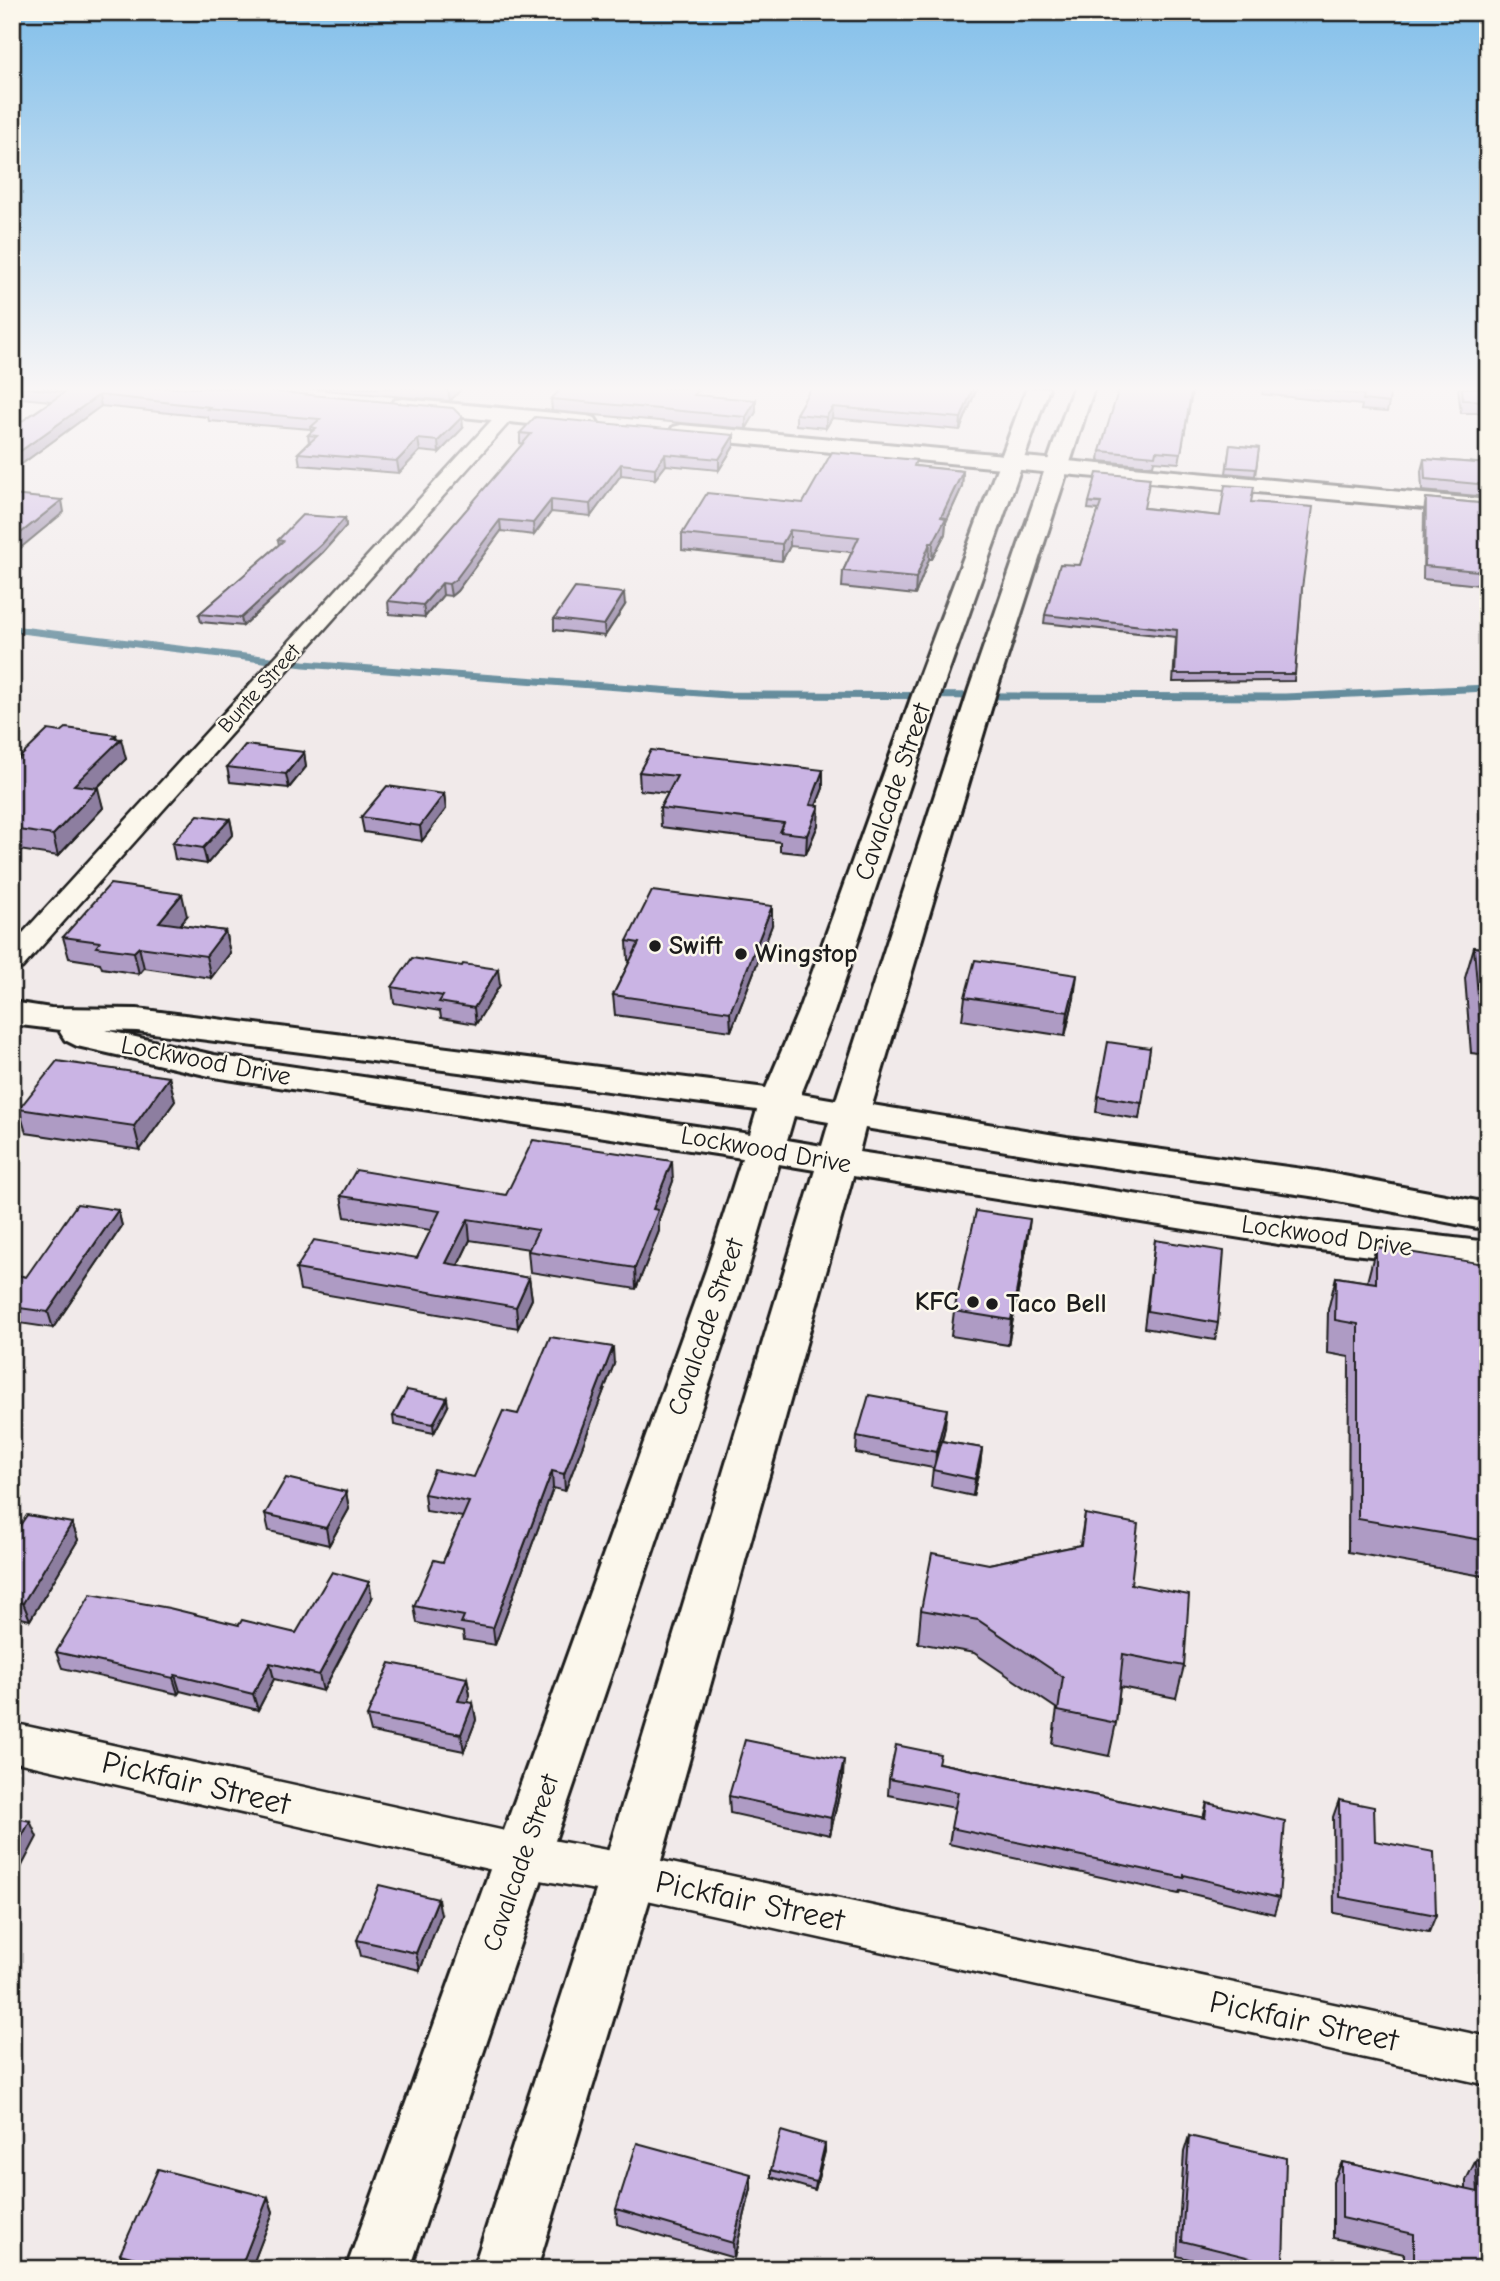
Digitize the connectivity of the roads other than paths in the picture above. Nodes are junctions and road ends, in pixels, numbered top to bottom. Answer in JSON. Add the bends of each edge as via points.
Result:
{"nodes":[{"id":1,"x":434,"y":494,"type":"edge"},
{"id":2,"x":998,"y":494,"type":"edge"},
{"id":3,"x":1048,"y":494,"type":"edge"},
{"id":4,"x":1349,"y":494,"type":"edge"},
{"id":5,"x":1488,"y":507,"type":"edge"},
{"id":6,"x":954,"y":618,"type":"junction"},
{"id":7,"x":1005,"y":623,"type":"junction"},
{"id":8,"x":885,"y":816,"type":"junction"},
{"id":9,"x":942,"y":822,"type":"junction"},
{"id":10,"x":12,"y":962,"type":"edge"},
{"id":11,"x":12,"y":1013,"type":"edge"},
{"id":12,"x":51,"y":1019,"type":"junction"},
{"id":13,"x":322,"y":1042,"type":"junction"},
{"id":14,"x":300,"y":1080,"type":"junction"},
{"id":15,"x":771,"y":1125,"type":"junction"},
{"id":16,"x":844,"y":1138,"type":"junction"},
{"id":17,"x":1317,"y":1184,"type":"junction"},
{"id":18,"x":1488,"y":1217,"type":"edge"},
{"id":19,"x":1303,"y":1234,"type":"junction"},
{"id":20,"x":1488,"y":1256,"type":"edge"},
{"id":21,"x":12,"y":1742,"type":"edge"},
{"id":22,"x":524,"y":1856,"type":"junction"},
{"id":23,"x":629,"y":1875,"type":"junction"},
{"id":24,"x":1488,"y":2061,"type":"edge"},
{"id":25,"x":378,"y":2269,"type":"edge"},
{"id":26,"x":505,"y":2269,"type":"edge"}],
"edges":[{"from":1,"to":10,"type":"street","name":"Bunte Street"},
{"from":2,"to":6,"type":"main road","name":"Cavalcade Street"},
{"from":3,"to":7,"type":"main road","name":"Cavalcade Street"},
{"from":4,"to":5,"type":"main road"},
{"from":6,"to":7,"type":"main road"},
{"from":6,"to":8,"type":"main road","name":"Cavalcade Street"},
{"from":7,"to":9,"type":"main road","name":"Cavalcade Street"},
{"from":8,"to":9,"type":"main road"},
{"from":8,"to":15,"type":"main road","name":"Cavalcade Street"},
{"from":9,"to":16,"type":"main road","name":"Cavalcade Street"},
{"from":11,"to":12,"type":"main road","name":"Lockwood Drive"},
{"from":12,"to":13,"type":"main road","name":"Lockwood Drive","via":[[137,1020]]},
{"from":12,"to":14,"type":"main road","name":"Lockwood Drive","via":[[90,1038]]},
{"from":13,"to":14,"type":"main road"},
{"from":13,"to":15,"type":"main road","name":"Lockwood Drive"},
{"from":14,"to":15,"type":"main road","name":"Lockwood Drive"},
{"from":15,"to":16,"type":"main road","name":"Lockwood Drive"},
{"from":15,"to":22,"type":"main road","name":"Cavalcade Street","via":[[727,1270]]},
{"from":16,"to":17,"type":"main road","name":"Lockwood Drive"},
{"from":16,"to":19,"type":"main road","name":"Lockwood Drive"},
{"from":16,"to":23,"type":"main road","name":"Cavalcade Street"},
{"from":17,"to":18,"type":"main road","name":"Lockwood Drive"},
{"from":17,"to":19,"type":"main road"},
{"from":19,"to":20,"type":"main road","name":"Lockwood Drive"},
{"from":21,"to":22,"type":"street","name":"Pickfair Street"},
{"from":22,"to":23,"type":"street","name":"Pickfair Street"},
{"from":22,"to":25,"type":"main road","name":"Cavalcade Street"},
{"from":23,"to":24,"type":"street","name":"Pickfair Street"},
{"from":23,"to":26,"type":"main road","name":"Cavalcade Street"}]}
